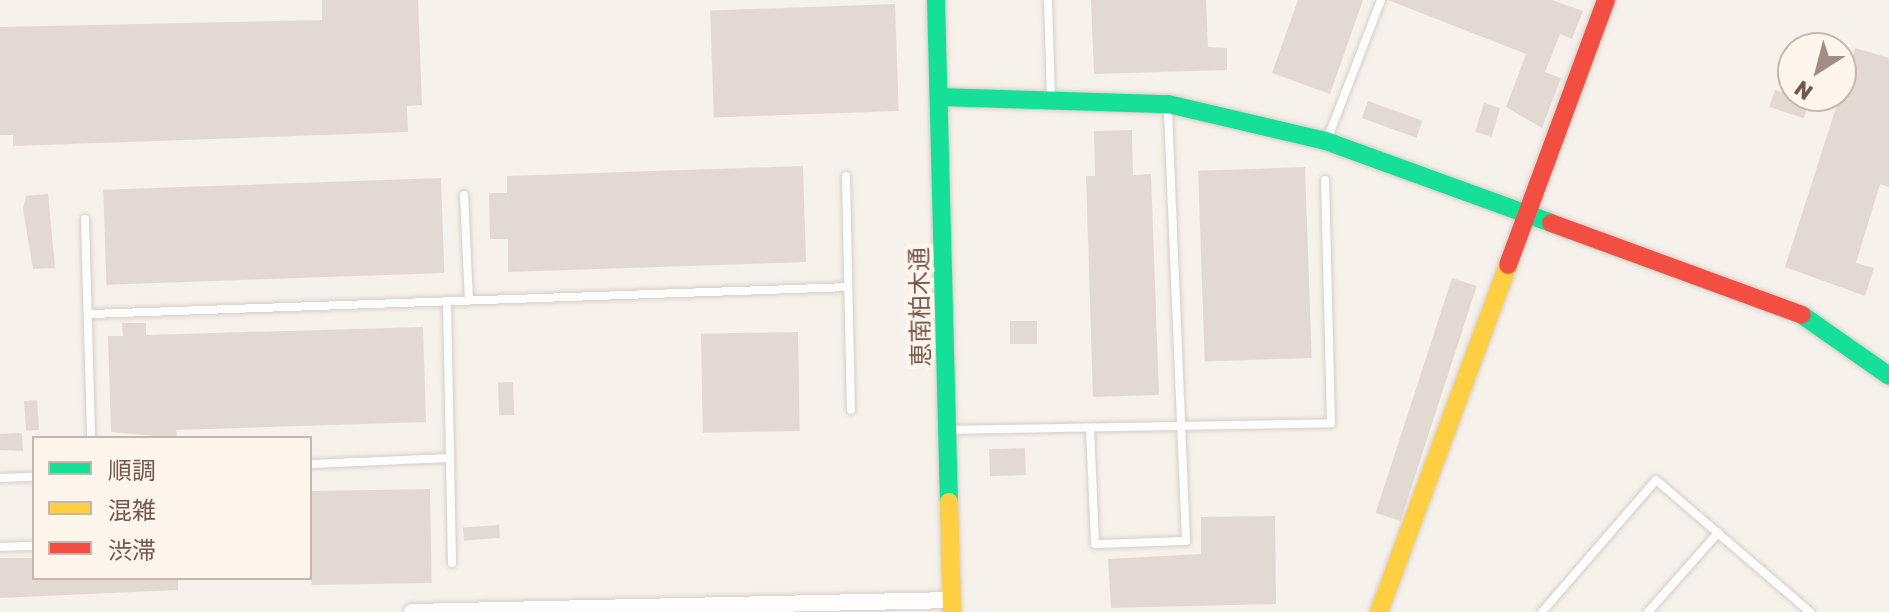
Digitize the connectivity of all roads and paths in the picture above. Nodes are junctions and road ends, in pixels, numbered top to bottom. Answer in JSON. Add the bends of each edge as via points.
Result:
{"nodes":[{"id":1,"x":936,"y":0,"type":"edge"},
{"id":2,"x":1048,"y":0,"type":"edge"},
{"id":3,"x":1381,"y":0,"type":"edge"},
{"id":4,"x":1606,"y":0,"type":"edge"},
{"id":5,"x":939,"y":97,"type":"junction"},
{"id":6,"x":1051,"y":99,"type":"junction"},
{"id":7,"x":1168,"y":104,"type":"junction"},
{"id":8,"x":1326,"y":141,"type":"junction"},
{"id":9,"x":846,"y":176,"type":"dead end"},
{"id":10,"x":1325,"y":180,"type":"dead end"},
{"id":11,"x":464,"y":195,"type":"dead end"},
{"id":12,"x":1527,"y":213,"type":"junction"},
{"id":13,"x":85,"y":219,"type":"dead end"},
{"id":14,"x":848,"y":287,"type":"junction"},
{"id":15,"x":469,"y":300,"type":"junction"},
{"id":16,"x":447,"y":301,"type":"junction"},
{"id":17,"x":91,"y":314,"type":"junction"},
{"id":18,"x":1889,"y":376,"type":"edge"},
{"id":19,"x":851,"y":410,"type":"dead end"},
{"id":20,"x":1182,"y":427,"type":"junction"},
{"id":21,"x":1090,"y":428,"type":"junction"},
{"id":22,"x":948,"y":431,"type":"junction"},
{"id":23,"x":91,"y":436,"type":"edge"},
{"id":24,"x":450,"y":458,"type":"junction"},
{"id":25,"x":312,"y":464,"type":"edge"},
{"id":26,"x":32,"y":477,"type":"edge"},
{"id":27,"x":0,"y":478,"type":"edge"},
{"id":28,"x":1718,"y":533,"type":"junction"},
{"id":29,"x":32,"y":546,"type":"edge"},
{"id":30,"x":0,"y":547,"type":"edge"},
{"id":31,"x":452,"y":563,"type":"dead end"},
{"id":32,"x":952,"y":606,"type":"edge"},
{"id":33,"x":412,"y":612,"type":"edge"},
{"id":34,"x":1379,"y":612,"type":"edge"},
{"id":35,"x":1542,"y":612,"type":"edge"},
{"id":36,"x":1648,"y":612,"type":"edge"},
{"id":37,"x":1810,"y":612,"type":"edge"}],
"edges":[{"from":1,"to":5,"type":"street","name":"恵南柏木通"},
{"from":2,"to":6,"type":"lane"},
{"from":3,"to":8,"type":"lane"},
{"from":4,"to":12,"type":"street"},
{"from":5,"to":6,"type":"street"},
{"from":5,"to":22,"type":"street","name":"恵南柏木通"},
{"from":6,"to":7,"type":"street"},
{"from":7,"to":8,"type":"street"},
{"from":7,"to":20,"type":"lane"},
{"from":8,"to":12,"type":"street"},
{"from":9,"to":14,"type":"lane"},
{"from":10,"to":20,"type":"lane","via":[[1331,423]]},
{"from":11,"to":15,"type":"lane"},
{"from":12,"to":18,"type":"street","via":[[1822,322]]},
{"from":12,"to":34,"type":"street"},
{"from":13,"to":17,"type":"lane"},
{"from":14,"to":15,"type":"lane"},
{"from":14,"to":19,"type":"lane"},
{"from":15,"to":16,"type":"lane"},
{"from":16,"to":17,"type":"lane"},
{"from":16,"to":24,"type":"lane"},
{"from":17,"to":23,"type":"lane"},
{"from":20,"to":21,"type":"lane"},
{"from":20,"to":21,"type":"lane","via":[[1186,541],[1095,544]]},
{"from":21,"to":22,"type":"lane"},
{"from":22,"to":32,"type":"street","name":"恵南柏木通"},
{"from":24,"to":25,"type":"lane"},
{"from":24,"to":31,"type":"lane"},
{"from":26,"to":27,"type":"lane"},
{"from":28,"to":35,"type":"lane","via":[[1656,480]]},
{"from":28,"to":36,"type":"lane"},
{"from":28,"to":37,"type":"lane"},
{"from":29,"to":30,"type":"lane"},
{"from":32,"to":33,"type":"street"}]}
